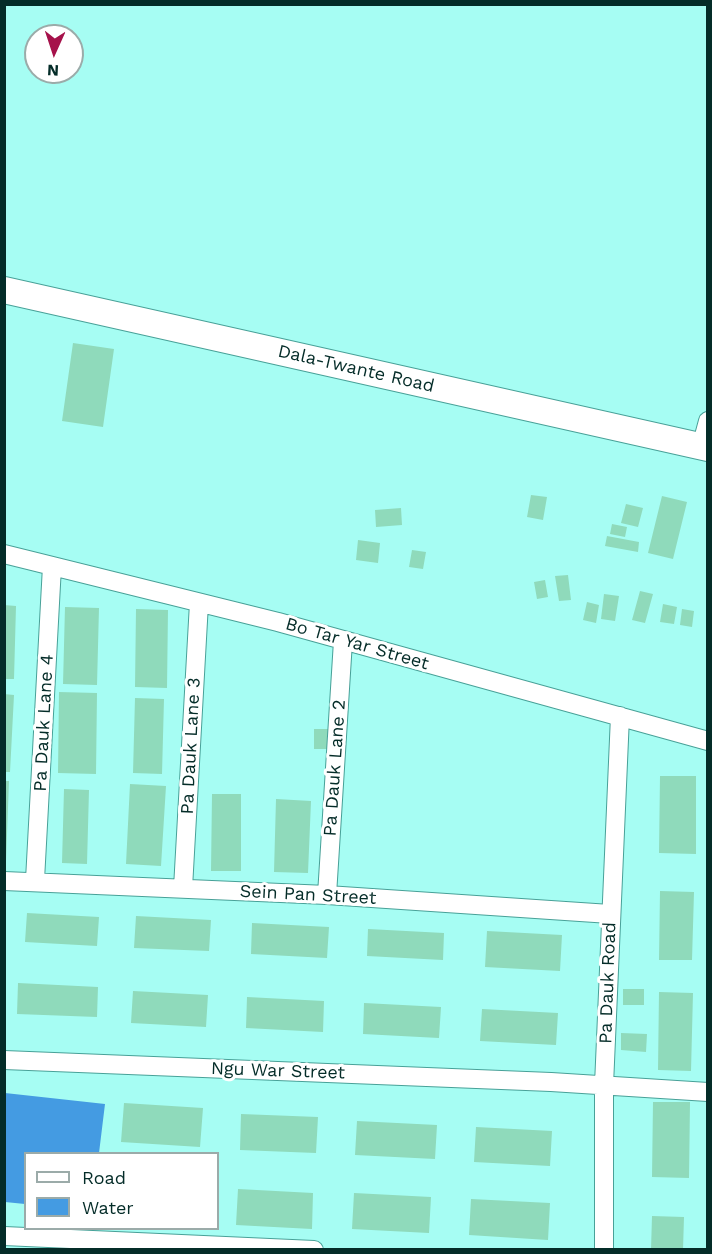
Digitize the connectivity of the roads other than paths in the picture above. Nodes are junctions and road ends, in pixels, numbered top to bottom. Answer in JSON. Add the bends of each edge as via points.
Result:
{"nodes":[{"id":1,"x":4,"y":290,"type":"edge"},
{"id":2,"x":708,"y":421,"type":"edge"},
{"id":3,"x":704,"y":447,"type":"edge"},
{"id":4,"x":4,"y":554,"type":"edge"},
{"id":5,"x":52,"y":567,"type":"junction"},
{"id":6,"x":199,"y":603,"type":"junction"},
{"id":7,"x":344,"y":641,"type":"junction"},
{"id":8,"x":620,"y":716,"type":"junction"},
{"id":9,"x":708,"y":741,"type":"edge"},
{"id":10,"x":35,"y":880,"type":"junction"},
{"id":11,"x":4,"y":881,"type":"edge"},
{"id":12,"x":183,"y":888,"type":"junction"},
{"id":13,"x":327,"y":895,"type":"junction"},
{"id":14,"x":610,"y":914,"type":"junction"},
{"id":15,"x":4,"y":1060,"type":"edge"},
{"id":16,"x":604,"y":1085,"type":"junction"},
{"id":17,"x":708,"y":1092,"type":"edge"},
{"id":18,"x":4,"y":1236,"type":"edge"},
{"id":19,"x":314,"y":1250,"type":"edge"},
{"id":20,"x":603,"y":1250,"type":"edge"}],
"edges":[{"from":1,"to":3,"type":"main road","name":"Dala-Twante Road"},
{"from":2,"to":3,"type":"street"},
{"from":4,"to":5,"type":"street","name":"Bo Tar Yar Street"},
{"from":5,"to":6,"type":"street","name":"Bo Tar Yar Street"},
{"from":5,"to":10,"type":"street","name":"Pa Dauk Lane 4"},
{"from":6,"to":7,"type":"street","name":"Bo Tar Yar Street"},
{"from":6,"to":12,"type":"street","name":"Pa Dauk Lane 3"},
{"from":7,"to":8,"type":"street","name":"Bo Tar Yar Street"},
{"from":7,"to":13,"type":"street","name":"Pa Dauk Lane 2"},
{"from":8,"to":9,"type":"street","name":"Bo Tar Yar Street"},
{"from":8,"to":14,"type":"street","name":"Pa Dauk Road"},
{"from":10,"to":11,"type":"street","name":"Sein Pan Street"},
{"from":10,"to":12,"type":"street","name":"Sein Pan Street"},
{"from":12,"to":13,"type":"street","name":"Sein Pan Street"},
{"from":13,"to":14,"type":"street","name":"Sein Pan Street"},
{"from":14,"to":16,"type":"street","name":"Pa Dauk Road"},
{"from":15,"to":16,"type":"street","name":"Ngu War Street"},
{"from":16,"to":17,"type":"street","name":"Ngu War Street"},
{"from":16,"to":20,"type":"street","name":"Pa Dauk Road"},
{"from":18,"to":19,"type":"street"}]}
